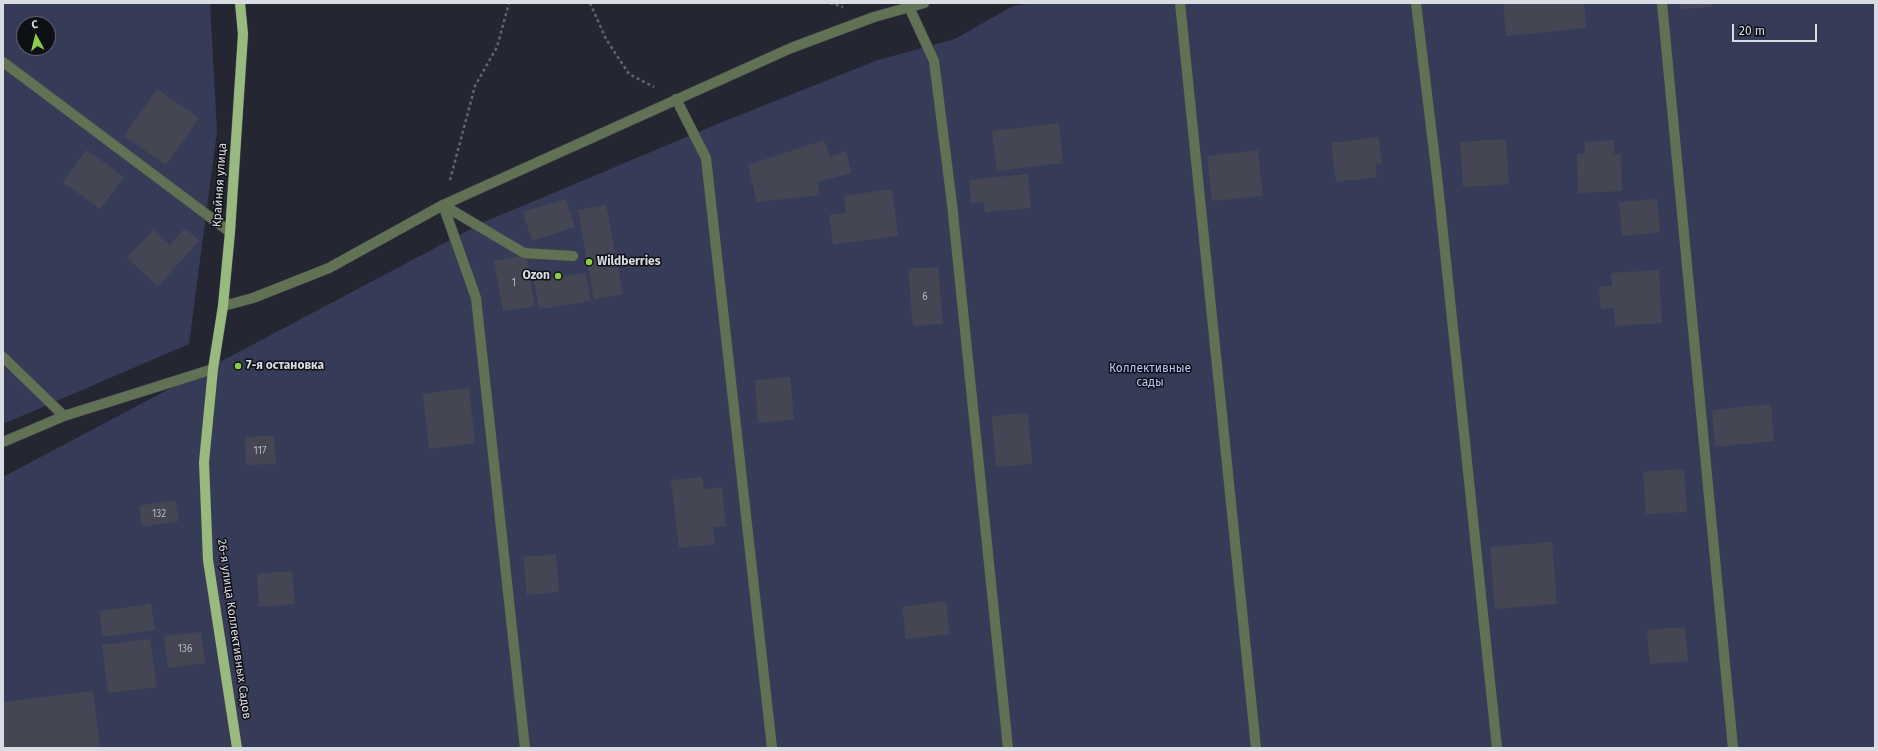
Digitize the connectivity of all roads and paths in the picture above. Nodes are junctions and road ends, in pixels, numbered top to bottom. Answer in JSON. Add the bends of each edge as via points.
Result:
{"nodes":[{"id":1,"x":240,"y":3,"type":"edge"},
{"id":2,"x":509,"y":3,"type":"edge"},
{"id":3,"x":590,"y":3,"type":"edge"},
{"id":4,"x":924,"y":3,"type":"edge"},
{"id":5,"x":1180,"y":3,"type":"edge"},
{"id":6,"x":1416,"y":3,"type":"edge"},
{"id":7,"x":1662,"y":3,"type":"edge"},
{"id":8,"x":909,"y":7,"type":"junction"},
{"id":9,"x":3,"y":62,"type":"edge"},
{"id":10,"x":676,"y":98,"type":"junction"},
{"id":11,"x":443,"y":205,"type":"junction"},
{"id":12,"x":230,"y":232,"type":"junction"},
{"id":13,"x":573,"y":256,"type":"dead end"},
{"id":14,"x":223,"y":306,"type":"junction"},
{"id":15,"x":3,"y":357,"type":"edge"},
{"id":16,"x":213,"y":369,"type":"junction"},
{"id":17,"x":64,"y":416,"type":"junction"},
{"id":18,"x":3,"y":442,"type":"edge"},
{"id":19,"x":237,"y":748,"type":"edge"},
{"id":20,"x":525,"y":748,"type":"edge"},
{"id":21,"x":772,"y":748,"type":"edge"},
{"id":22,"x":1008,"y":748,"type":"edge"},
{"id":23,"x":1256,"y":748,"type":"edge"},
{"id":24,"x":1497,"y":748,"type":"edge"},
{"id":25,"x":1733,"y":748,"type":"edge"}],
"edges":[{"from":1,"to":12,"type":"main road","name":"Крайняя улица","via":[[243,34]]},
{"from":2,"to":11,"type":"path","via":[[497,47],[475,86]]},
{"from":3,"to":10,"type":"path","via":[[606,39],[629,74]]},
{"from":4,"to":8,"type":"street"},
{"from":5,"to":23,"type":"street"},
{"from":6,"to":24,"type":"street"},
{"from":7,"to":25,"type":"street"},
{"from":8,"to":10,"type":"street","via":[[874,17],[791,48]]},
{"from":8,"to":22,"type":"street","via":[[934,61],[952,204]]},
{"from":9,"to":12,"type":"street"},
{"from":10,"to":11,"type":"street"},
{"from":10,"to":21,"type":"street","via":[[706,158]]},
{"from":11,"to":13,"type":"street","via":[[524,253]]},
{"from":11,"to":14,"type":"street","via":[[329,268],[253,298]]},
{"from":11,"to":20,"type":"street","via":[[476,298]]},
{"from":12,"to":14,"type":"main road","name":"Крайняя улица"},
{"from":14,"to":16,"type":"main road","name":"Крайняя улица"},
{"from":15,"to":17,"type":"street"},
{"from":16,"to":17,"type":"street"},
{"from":16,"to":19,"type":"main road","name":"26-я улица Коллективных Садов","via":[[204,462],[208,560]]},
{"from":17,"to":18,"type":"street"}]}
